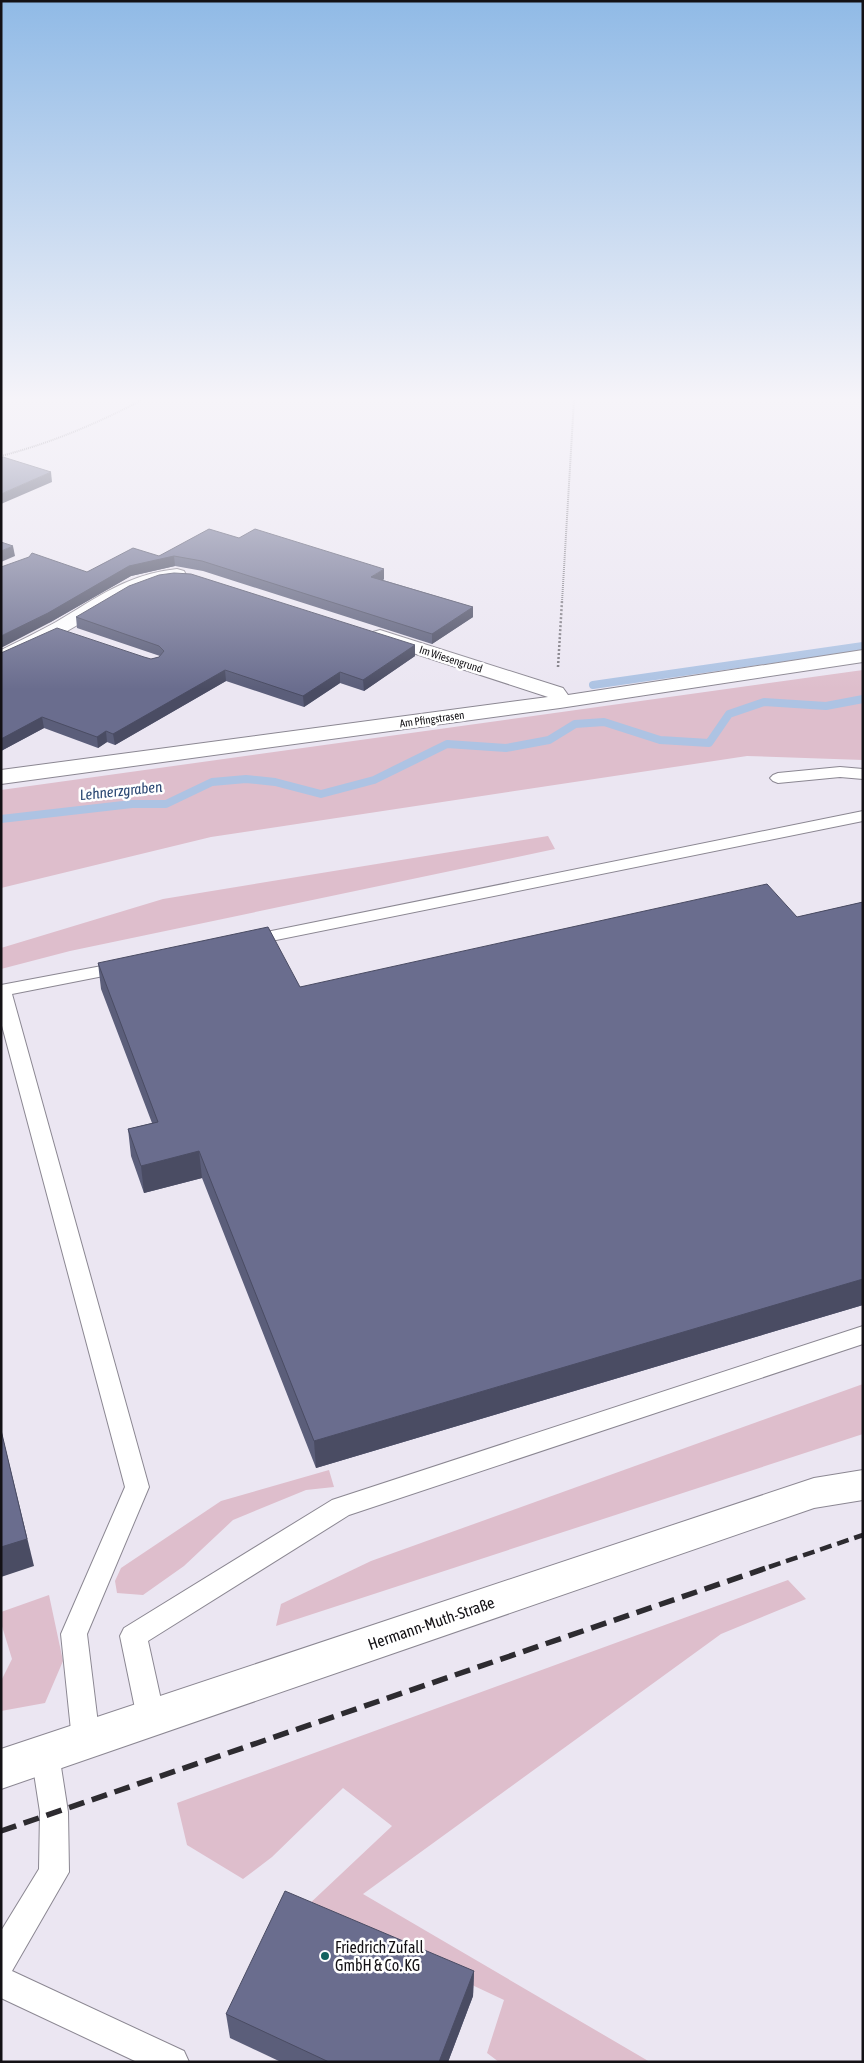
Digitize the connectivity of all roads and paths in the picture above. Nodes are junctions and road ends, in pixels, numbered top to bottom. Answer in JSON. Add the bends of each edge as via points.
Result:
{"nodes":[{"id":1,"x":569,"y":496,"type":"edge"},
{"id":2,"x":195,"y":577,"type":"edge"},
{"id":3,"x":57,"y":629,"type":"junction"},
{"id":4,"x":366,"y":632,"type":"edge"},
{"id":5,"x":83,"y":638,"type":"edge"},
{"id":6,"x":863,"y":656,"type":"edge"},
{"id":7,"x":1,"y":658,"type":"edge"},
{"id":8,"x":558,"y":697,"type":"junction"},
{"id":9,"x":863,"y":774,"type":"edge"},
{"id":10,"x":1,"y":777,"type":"edge"},
{"id":11,"x":778,"y":778,"type":"dead end"},
{"id":12,"x":863,"y":816,"type":"edge"},
{"id":13,"x":227,"y":946,"type":"edge"},
{"id":14,"x":139,"y":963,"type":"edge"},
{"id":15,"x":1,"y":991,"type":"edge"},
{"id":16,"x":863,"y":1335,"type":"edge"},
{"id":17,"x":863,"y":1485,"type":"edge"},
{"id":18,"x":151,"y":1718,"type":"junction"},
{"id":19,"x":86,"y":1740,"type":"junction"},
{"id":20,"x":44,"y":1754,"type":"junction"},
{"id":21,"x":1,"y":1769,"type":"edge"},
{"id":22,"x":1,"y":1960,"type":"edge"},
{"id":23,"x":1,"y":1982,"type":"edge"},
{"id":24,"x":173,"y":2062,"type":"edge"}],
"edges":[{"from":1,"to":8,"type":"path"},
{"from":2,"to":3,"type":"street","via":[[176,574],[138,582]]},
{"from":3,"to":5,"type":"street"},
{"from":3,"to":7,"type":"street"},
{"from":4,"to":8,"type":"street","name":"Im Wiesengrund"},
{"from":6,"to":8,"type":"street","name":"Am Pfingstrasen"},
{"from":8,"to":10,"type":"street","name":"Am Pfingstrasen"},
{"from":9,"to":11,"type":"lane","via":[[840,772]]},
{"from":12,"to":13,"type":"lane"},
{"from":14,"to":15,"type":"lane"},
{"from":15,"to":19,"type":"lane","via":[[137,1487],[74,1634]]},
{"from":16,"to":18,"type":"lane","via":[[341,1507],[133,1636]]},
{"from":17,"to":18,"type":"street","name":"Hermann-Muth-Straße","via":[[814,1493]]},
{"from":18,"to":19,"type":"street","name":"Hermann-Muth-Straße"},
{"from":19,"to":20,"type":"street","name":"Hermann-Muth-Straße"},
{"from":20,"to":21,"type":"street","name":"Hermann-Muth-Straße"},
{"from":20,"to":22,"type":"lane","via":[[54,1812],[54,1872]]},
{"from":23,"to":24,"type":"lane"}]}
